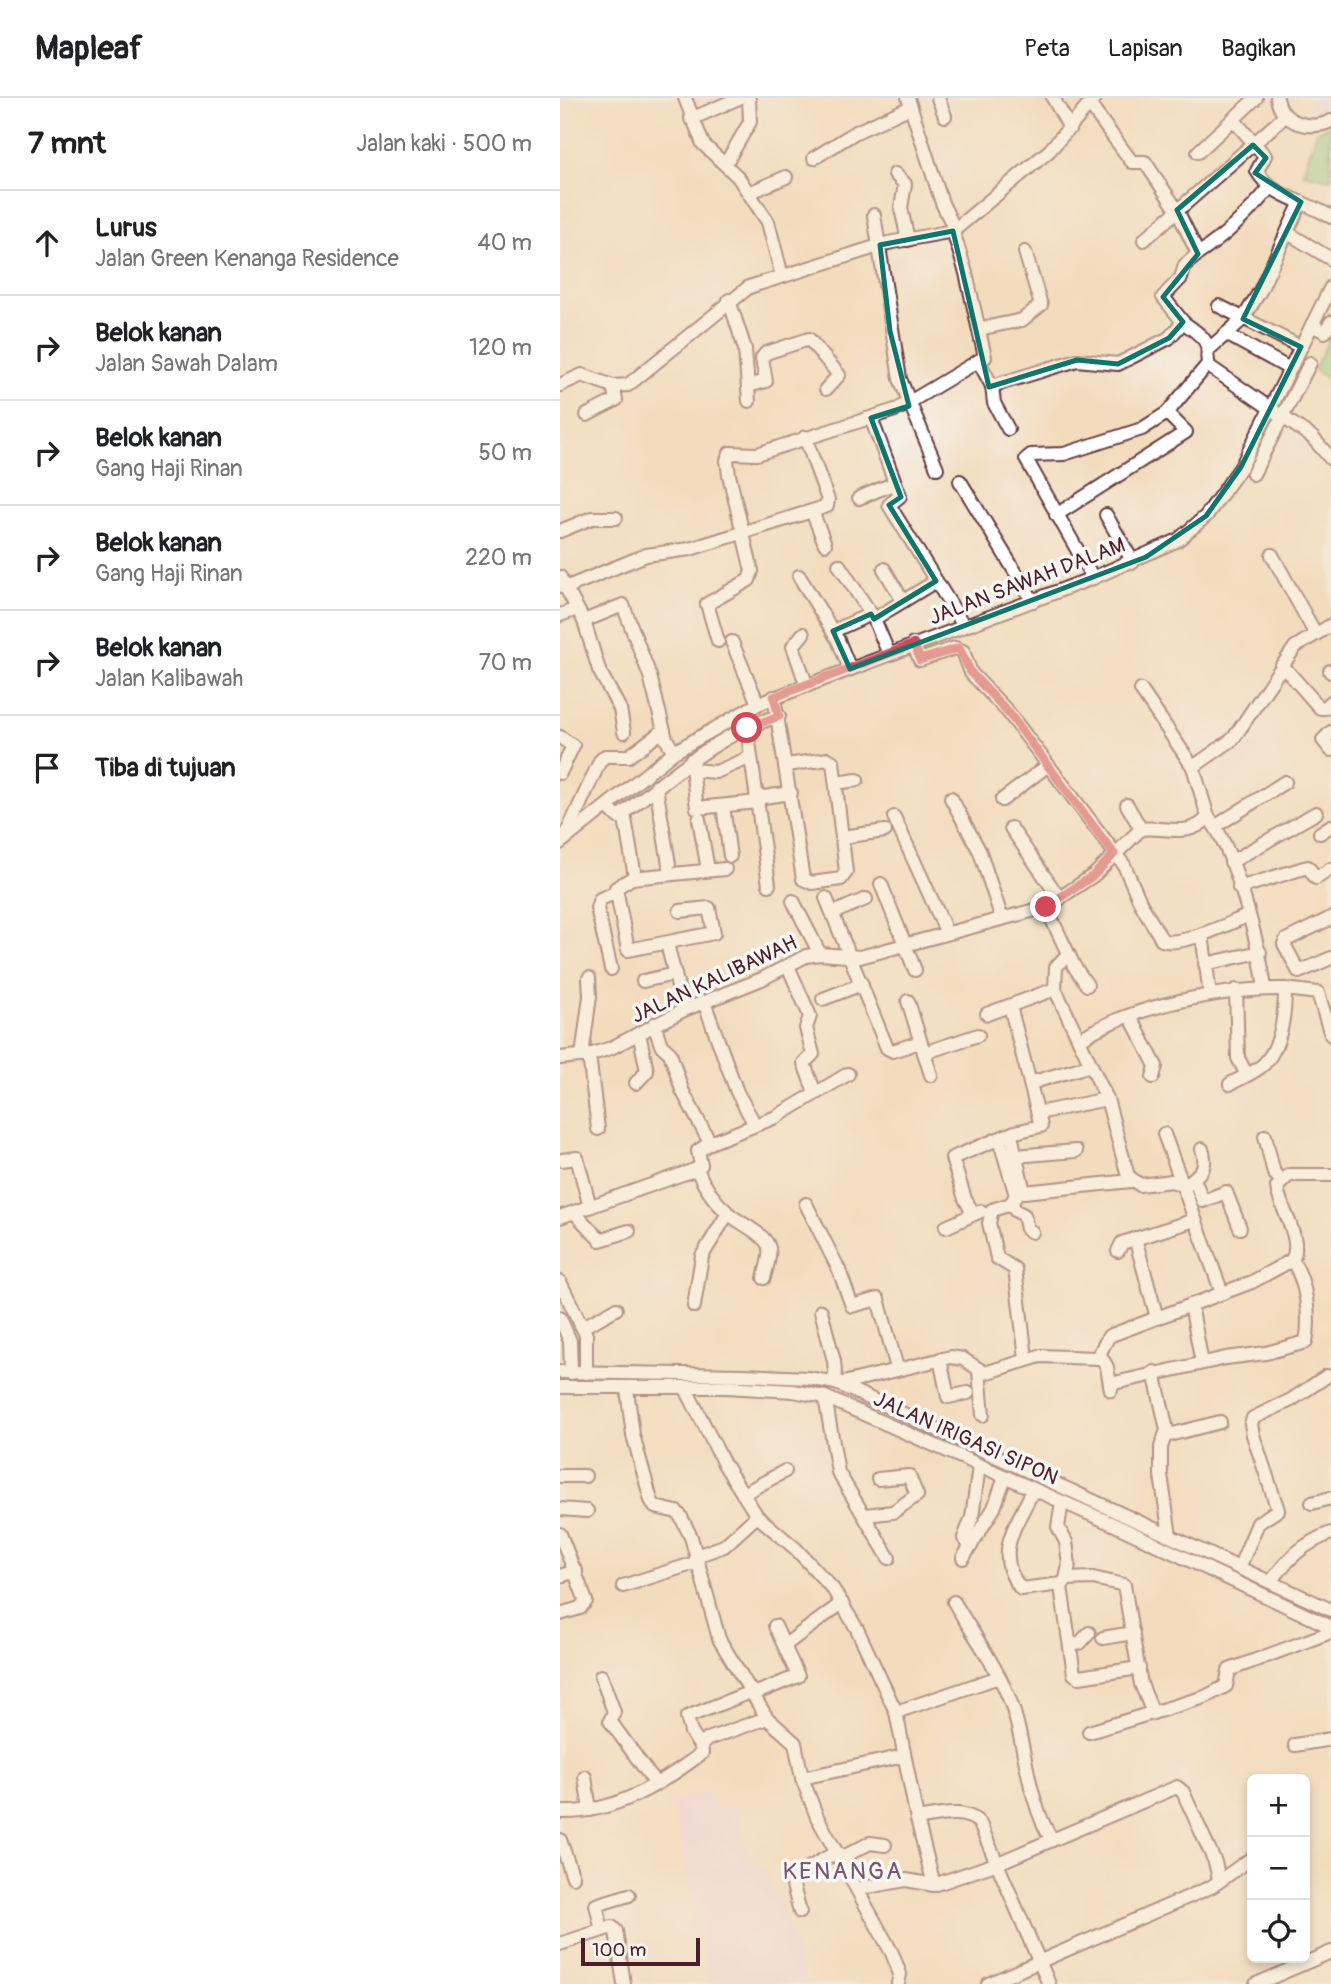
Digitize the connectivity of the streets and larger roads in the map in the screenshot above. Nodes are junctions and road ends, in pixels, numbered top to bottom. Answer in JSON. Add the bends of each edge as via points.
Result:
{"nodes":[{"id":1,"x":685,"y":98,"type":"edge"},
{"id":2,"x":739,"y":98,"type":"edge"},
{"id":3,"x":749,"y":98,"type":"edge"},
{"id":4,"x":938,"y":98,"type":"edge"},
{"id":5,"x":1053,"y":98,"type":"edge"},
{"id":6,"x":1256,"y":98,"type":"edge"},
{"id":7,"x":1277,"y":98,"type":"edge"},
{"id":8,"x":1092,"y":101,"type":"edge"},
{"id":9,"x":910,"y":103,"type":"edge"},
{"id":10,"x":945,"y":116,"type":"dead end"},
{"id":11,"x":1285,"y":116,"type":"junction"},
{"id":12,"x":691,"y":119,"type":"junction"},
{"id":13,"x":1233,"y":119,"type":"junction"},
{"id":14,"x":1331,"y":121,"type":"edge"},
{"id":15,"x":1070,"y":128,"type":"junction"},
{"id":16,"x":1253,"y":145,"type":"junction"},
{"id":17,"x":1198,"y":152,"type":"dead end"},
{"id":18,"x":814,"y":158,"type":"dead end"},
{"id":19,"x":726,"y":163,"type":"junction"},
{"id":20,"x":895,"y":174,"type":"dead end"},
{"id":21,"x":786,"y":177,"type":"dead end"},
{"id":22,"x":1271,"y":186,"type":"junction"},
{"id":23,"x":749,"y":193,"type":"junction"},
{"id":24,"x":1301,"y":202,"type":"junction"},
{"id":25,"x":1177,"y":210,"type":"junction"},
{"id":26,"x":874,"y":215,"type":"dead end"},
{"id":27,"x":1331,"y":217,"type":"edge"},
{"id":28,"x":954,"y":231,"type":"junction"},
{"id":29,"x":1288,"y":233,"type":"junction"},
{"id":30,"x":908,"y":240,"type":"junction"},
{"id":31,"x":1144,"y":240,"type":"dead end"},
{"id":32,"x":880,"y":246,"type":"junction"},
{"id":33,"x":1025,"y":252,"type":"dead end"},
{"id":34,"x":1198,"y":254,"type":"junction"},
{"id":35,"x":1331,"y":259,"type":"edge"},
{"id":36,"x":782,"y":276,"type":"junction"},
{"id":37,"x":1331,"y":287,"type":"edge"},
{"id":38,"x":729,"y":300,"type":"junction"},
{"id":39,"x":1219,"y":306,"type":"dead end"},
{"id":40,"x":1243,"y":318,"type":"junction"},
{"id":41,"x":1182,"y":322,"type":"junction"},
{"id":42,"x":1321,"y":327,"type":"edge"},
{"id":43,"x":979,"y":329,"type":"junction"},
{"id":44,"x":1226,"y":334,"type":"junction"},
{"id":45,"x":1301,"y":347,"type":"junction"},
{"id":46,"x":1208,"y":350,"type":"junction"},
{"id":47,"x":979,"y":362,"type":"junction"},
{"id":48,"x":1310,"y":363,"type":"dead end"},
{"id":49,"x":1208,"y":364,"type":"junction"},
{"id":50,"x":1290,"y":369,"type":"junction"},
{"id":51,"x":560,"y":385,"type":"edge"},
{"id":52,"x":613,"y":386,"type":"junction"},
{"id":53,"x":748,"y":386,"type":"junction"},
{"id":54,"x":992,"y":386,"type":"junction"},
{"id":55,"x":826,"y":389,"type":"dead end"},
{"id":56,"x":749,"y":401,"type":"dead end"},
{"id":57,"x":910,"y":403,"type":"junction"},
{"id":58,"x":1167,"y":413,"type":"junction"},
{"id":59,"x":1275,"y":414,"type":"junction"},
{"id":60,"x":587,"y":415,"type":"dead end"},
{"id":61,"x":872,"y":418,"type":"junction"},
{"id":62,"x":1008,"y":429,"type":"dead end"},
{"id":63,"x":805,"y":437,"type":"junction"},
{"id":64,"x":1330,"y":458,"type":"edge"},
{"id":65,"x":937,"y":467,"type":"dead end"},
{"id":66,"x":1252,"y":474,"type":"dead end"},
{"id":67,"x":960,"y":481,"type":"dead end"},
{"id":68,"x":895,"y":483,"type":"junction"},
{"id":69,"x":859,"y":498,"type":"dead end"},
{"id":70,"x":812,"y":512,"type":"junction"},
{"id":71,"x":1056,"y":515,"type":"junction"},
{"id":72,"x":1106,"y":515,"type":"dead end"},
{"id":73,"x":616,"y":518,"type":"dead end"},
{"id":74,"x":560,"y":531,"type":"edge"},
{"id":75,"x":744,"y":534,"type":"junction"},
{"id":76,"x":825,"y":544,"type":"dead end"},
{"id":77,"x":1272,"y":555,"type":"dead end"},
{"id":78,"x":1133,"y":562,"type":"junction"},
{"id":79,"x":839,"y":565,"type":"dead end"},
{"id":80,"x":884,"y":569,"type":"dead end"},
{"id":81,"x":799,"y":576,"type":"dead end"},
{"id":82,"x":1093,"y":578,"type":"junction"},
{"id":83,"x":936,"y":581,"type":"junction"},
{"id":84,"x":563,"y":582,"type":"edge"},
{"id":85,"x":903,"y":601,"type":"junction"},
{"id":86,"x":1033,"y":601,"type":"junction"},
{"id":87,"x":577,"y":609,"type":"junction"},
{"id":88,"x":560,"y":615,"type":"edge"},
{"id":89,"x":873,"y":616,"type":"junction"},
{"id":90,"x":584,"y":621,"type":"junction"},
{"id":91,"x":1331,"y":625,"type":"edge"},
{"id":92,"x":964,"y":626,"type":"junction"},
{"id":93,"x":833,"y":631,"type":"junction"},
{"id":94,"x":803,"y":634,"type":"dead end"},
{"id":95,"x":1315,"y":634,"type":"junction"},
{"id":96,"x":915,"y":650,"type":"junction"},
{"id":97,"x":889,"y":654,"type":"junction"},
{"id":98,"x":1282,"y":665,"type":"junction"},
{"id":99,"x":850,"y":668,"type":"junction"},
{"id":100,"x":807,"y":684,"type":"junction"},
{"id":101,"x":1141,"y":690,"type":"dead end"},
{"id":102,"x":1331,"y":702,"type":"edge"},
{"id":103,"x":758,"y":704,"type":"junction"},
{"id":104,"x":776,"y":706,"type":"junction"},
{"id":105,"x":747,"y":728,"type":"junction"},
{"id":106,"x":664,"y":730,"type":"junction"},
{"id":107,"x":624,"y":732,"type":"dead end"},
{"id":108,"x":560,"y":737,"type":"edge"},
{"id":109,"x":674,"y":752,"type":"junction"},
{"id":110,"x":751,"y":757,"type":"junction"},
{"id":111,"x":691,"y":765,"type":"junction"},
{"id":112,"x":787,"y":765,"type":"junction"},
{"id":113,"x":1047,"y":766,"type":"junction"},
{"id":114,"x":1193,"y":766,"type":"junction"},
{"id":115,"x":560,"y":773,"type":"edge"},
{"id":116,"x":857,"y":780,"type":"dead end"},
{"id":117,"x":1285,"y":782,"type":"dead end"},
{"id":118,"x":836,"y":783,"type":"junction"},
{"id":119,"x":656,"y":786,"type":"junction"},
{"id":120,"x":791,"y":793,"type":"junction"},
{"id":121,"x":950,"y":799,"type":"dead end"},
{"id":122,"x":757,"y":800,"type":"junction"},
{"id":123,"x":1002,"y":800,"type":"dead end"},
{"id":124,"x":1127,"y":805,"type":"dead end"},
{"id":125,"x":723,"y":806,"type":"junction"},
{"id":126,"x":613,"y":811,"type":"junction"},
{"id":127,"x":698,"y":813,"type":"junction"},
{"id":128,"x":1316,"y":813,"type":"dead end"},
{"id":129,"x":894,"y":817,"type":"dead end"},
{"id":130,"x":1212,"y":821,"type":"junction"},
{"id":131,"x":1011,"y":828,"type":"dead end"},
{"id":132,"x":1141,"y":829,"type":"junction"},
{"id":133,"x":885,"y":831,"type":"dead end"},
{"id":134,"x":842,"y":837,"type":"junction"},
{"id":135,"x":561,"y":842,"type":"edge"},
{"id":136,"x":1114,"y":854,"type":"junction"},
{"id":137,"x":1231,"y":862,"type":"junction"},
{"id":138,"x":669,"y":864,"type":"dead end"},
{"id":139,"x":1331,"y":869,"type":"edge"},
{"id":140,"x":708,"y":870,"type":"junction"},
{"id":141,"x":634,"y":871,"type":"dead end"},
{"id":142,"x":881,"y":884,"type":"dead end"},
{"id":143,"x":769,"y":886,"type":"dead end"},
{"id":144,"x":1238,"y":888,"type":"junction"},
{"id":145,"x":615,"y":893,"type":"junction"},
{"id":146,"x":826,"y":898,"type":"dead end"},
{"id":147,"x":866,"y":899,"type":"dead end"},
{"id":148,"x":1060,"y":899,"type":"junction"},
{"id":149,"x":793,"y":901,"type":"dead end"},
{"id":150,"x":1046,"y":907,"type":"junction"},
{"id":151,"x":680,"y":911,"type":"dead end"},
{"id":152,"x":833,"y":913,"type":"junction"},
{"id":153,"x":1248,"y":916,"type":"junction"},
{"id":154,"x":1331,"y":918,"type":"edge"},
{"id":155,"x":1002,"y":919,"type":"junction"},
{"id":156,"x":947,"y":933,"type":"junction"},
{"id":157,"x":1202,"y":934,"type":"junction"},
{"id":158,"x":667,"y":944,"type":"junction"},
{"id":159,"x":907,"y":944,"type":"junction"},
{"id":160,"x":1259,"y":952,"type":"junction"},
{"id":161,"x":820,"y":954,"type":"junction"},
{"id":162,"x":1068,"y":954,"type":"junction"},
{"id":163,"x":852,"y":958,"type":"junction"},
{"id":164,"x":1331,"y":958,"type":"edge"},
{"id":165,"x":1205,"y":964,"type":"junction"},
{"id":166,"x":788,"y":966,"type":"junction"},
{"id":167,"x":611,"y":970,"type":"dead end"},
{"id":168,"x":915,"y":970,"type":"dead end"},
{"id":169,"x":674,"y":974,"type":"junction"},
{"id":170,"x":589,"y":978,"type":"dead end"},
{"id":171,"x":643,"y":981,"type":"dead end"},
{"id":172,"x":862,"y":985,"type":"junction"},
{"id":173,"x":1087,"y":985,"type":"dead end"},
{"id":174,"x":1055,"y":989,"type":"junction"},
{"id":175,"x":1265,"y":989,"type":"junction"},
{"id":176,"x":1285,"y":989,"type":"junction"},
{"id":177,"x":1236,"y":990,"type":"junction"},
{"id":178,"x":1325,"y":994,"type":"edge"},
{"id":179,"x":1210,"y":995,"type":"junction"},
{"id":180,"x":823,"y":999,"type":"dead end"},
{"id":181,"x":908,"y":1000,"type":"dead end"},
{"id":182,"x":704,"y":1002,"type":"junction"},
{"id":183,"x":1010,"y":1006,"type":"junction"},
{"id":184,"x":684,"y":1010,"type":"junction"},
{"id":185,"x":988,"y":1014,"type":"dead end"},
{"id":186,"x":1130,"y":1016,"type":"junction"},
{"id":187,"x":654,"y":1024,"type":"junction"},
{"id":188,"x":639,"y":1033,"type":"junction"},
{"id":189,"x":978,"y":1035,"type":"dead end"},
{"id":190,"x":1331,"y":1035,"type":"edge"},
{"id":191,"x":1079,"y":1040,"type":"junction"},
{"id":192,"x":922,"y":1047,"type":"junction"},
{"id":193,"x":585,"y":1056,"type":"junction"},
{"id":194,"x":560,"y":1058,"type":"edge"},
{"id":195,"x":1091,"y":1065,"type":"junction"},
{"id":196,"x":848,"y":1074,"type":"dead end"},
{"id":197,"x":931,"y":1075,"type":"dead end"},
{"id":198,"x":1247,"y":1075,"type":"junction"},
{"id":199,"x":1153,"y":1077,"type":"dead end"},
{"id":200,"x":636,"y":1083,"type":"dead end"},
{"id":201,"x":1030,"y":1083,"type":"junction"},
{"id":202,"x":1230,"y":1084,"type":"dead end"},
{"id":203,"x":815,"y":1093,"type":"junction"},
{"id":204,"x":1107,"y":1099,"type":"junction"},
{"id":205,"x":1038,"y":1113,"type":"junction"},
{"id":206,"x":754,"y":1124,"type":"junction"},
{"id":207,"x":598,"y":1129,"type":"dead end"},
{"id":208,"x":1164,"y":1134,"type":"dead end"},
{"id":209,"x":1265,"y":1136,"type":"dead end"},
{"id":210,"x":1005,"y":1137,"type":"junction"},
{"id":211,"x":710,"y":1143,"type":"junction"},
{"id":212,"x":1202,"y":1149,"type":"dead end"},
{"id":213,"x":1076,"y":1152,"type":"dead end"},
{"id":214,"x":1015,"y":1156,"type":"junction"},
{"id":215,"x":562,"y":1160,"type":"dead end"},
{"id":216,"x":697,"y":1169,"type":"junction"},
{"id":217,"x":1331,"y":1175,"type":"edge"},
{"id":218,"x":1194,"y":1178,"type":"junction"},
{"id":219,"x":1281,"y":1180,"type":"junction"},
{"id":220,"x":1131,"y":1181,"type":"junction"},
{"id":221,"x":1181,"y":1186,"type":"junction"},
{"id":222,"x":806,"y":1204,"type":"dead end"},
{"id":223,"x":1012,"y":1204,"type":"junction"},
{"id":224,"x":590,"y":1207,"type":"junction"},
{"id":225,"x":992,"y":1210,"type":"junction"},
{"id":226,"x":574,"y":1212,"type":"junction"},
{"id":227,"x":729,"y":1213,"type":"junction"},
{"id":228,"x":974,"y":1213,"type":"junction"},
{"id":229,"x":560,"y":1217,"type":"edge"},
{"id":230,"x":1195,"y":1220,"type":"junction"},
{"id":231,"x":946,"y":1227,"type":"dead end"},
{"id":232,"x":1240,"y":1228,"type":"dead end"},
{"id":233,"x":629,"y":1231,"type":"dead end"},
{"id":234,"x":1032,"y":1232,"type":"dead end"},
{"id":235,"x":1135,"y":1238,"type":"junction"},
{"id":236,"x":1118,"y":1251,"type":"dead end"},
{"id":237,"x":1292,"y":1260,"type":"junction"},
{"id":238,"x":764,"y":1278,"type":"dead end"},
{"id":239,"x":560,"y":1282,"type":"edge"},
{"id":240,"x":1222,"y":1293,"type":"junction"},
{"id":241,"x":1191,"y":1305,"type":"junction"},
{"id":242,"x":694,"y":1306,"type":"dead end"},
{"id":243,"x":615,"y":1309,"type":"dead end"},
{"id":244,"x":821,"y":1311,"type":"dead end"},
{"id":245,"x":560,"y":1318,"type":"edge"},
{"id":246,"x":1157,"y":1318,"type":"junction"},
{"id":247,"x":583,"y":1328,"type":"junction"},
{"id":248,"x":563,"y":1331,"type":"edge"},
{"id":249,"x":1100,"y":1355,"type":"junction"},
{"id":250,"x":1026,"y":1358,"type":"junction"},
{"id":251,"x":940,"y":1359,"type":"junction"},
{"id":252,"x":1202,"y":1363,"type":"junction"},
{"id":253,"x":897,"y":1368,"type":"junction"},
{"id":254,"x":979,"y":1371,"type":"junction"},
{"id":255,"x":565,"y":1372,"type":"edge"},
{"id":256,"x":586,"y":1373,"type":"junction"},
{"id":257,"x":1154,"y":1373,"type":"junction"},
{"id":258,"x":1327,"y":1376,"type":"dead end"},
{"id":259,"x":838,"y":1384,"type":"junction"},
{"id":260,"x":560,"y":1387,"type":"edge"},
{"id":261,"x":685,"y":1387,"type":"junction"},
{"id":262,"x":627,"y":1389,"type":"junction"},
{"id":263,"x":819,"y":1389,"type":"junction"},
{"id":264,"x":968,"y":1393,"type":"dead end"},
{"id":265,"x":983,"y":1415,"type":"dead end"},
{"id":266,"x":1220,"y":1422,"type":"dead end"},
{"id":267,"x":1165,"y":1436,"type":"junction"},
{"id":268,"x":979,"y":1466,"type":"junction"},
{"id":269,"x":785,"y":1471,"type":"dead end"},
{"id":270,"x":560,"y":1476,"type":"edge"},
{"id":271,"x":585,"y":1476,"type":"dead end"},
{"id":272,"x":1005,"y":1477,"type":"junction"},
{"id":273,"x":878,"y":1479,"type":"dead end"},
{"id":274,"x":1034,"y":1490,"type":"junction"},
{"id":275,"x":743,"y":1494,"type":"junction"},
{"id":276,"x":1331,"y":1498,"type":"edge"},
{"id":277,"x":1062,"y":1502,"type":"junction"},
{"id":278,"x":1311,"y":1503,"type":"dead end"},
{"id":279,"x":560,"y":1509,"type":"edge"},
{"id":280,"x":587,"y":1511,"type":"dead end"},
{"id":281,"x":865,"y":1515,"type":"junction"},
{"id":282,"x":757,"y":1516,"type":"junction"},
{"id":283,"x":1331,"y":1533,"type":"edge"},
{"id":284,"x":561,"y":1536,"type":"edge"},
{"id":285,"x":1170,"y":1536,"type":"junction"},
{"id":286,"x":971,"y":1546,"type":"junction"},
{"id":287,"x":889,"y":1558,"type":"dead end"},
{"id":288,"x":963,"y":1558,"type":"dead end"},
{"id":289,"x":697,"y":1559,"type":"junction"},
{"id":290,"x":1239,"y":1567,"type":"junction"},
{"id":291,"x":576,"y":1571,"type":"junction"},
{"id":292,"x":560,"y":1576,"type":"edge"},
{"id":293,"x":1064,"y":1582,"type":"junction"},
{"id":294,"x":1271,"y":1582,"type":"junction"},
{"id":295,"x":623,"y":1586,"type":"dead end"},
{"id":296,"x":954,"y":1602,"type":"dead end"},
{"id":297,"x":842,"y":1603,"type":"junction"},
{"id":298,"x":1331,"y":1610,"type":"edge"},
{"id":299,"x":560,"y":1614,"type":"edge"},
{"id":300,"x":775,"y":1626,"type":"dead end"},
{"id":301,"x":1331,"y":1630,"type":"edge"},
{"id":302,"x":1088,"y":1633,"type":"dead end"},
{"id":303,"x":1133,"y":1633,"type":"junction"},
{"id":304,"x":1103,"y":1638,"type":"dead end"},
{"id":305,"x":785,"y":1645,"type":"junction"},
{"id":306,"x":1070,"y":1645,"type":"junction"},
{"id":307,"x":1139,"y":1668,"type":"junction"},
{"id":308,"x":601,"y":1676,"type":"dead end"},
{"id":309,"x":999,"y":1677,"type":"junction"},
{"id":310,"x":753,"y":1692,"type":"junction"},
{"id":311,"x":896,"y":1712,"type":"junction"},
{"id":312,"x":1153,"y":1713,"type":"junction"},
{"id":313,"x":767,"y":1718,"type":"junction"},
{"id":314,"x":1089,"y":1732,"type":"dead end"},
{"id":315,"x":1331,"y":1739,"type":"edge"},
{"id":316,"x":1295,"y":1745,"type":"dead end"},
{"id":317,"x":701,"y":1746,"type":"junction"},
{"id":318,"x":904,"y":1756,"type":"junction"},
{"id":319,"x":585,"y":1777,"type":"dead end"},
{"id":320,"x":802,"y":1778,"type":"junction"},
{"id":321,"x":656,"y":1784,"type":"junction"},
{"id":322,"x":590,"y":1810,"type":"junction"},
{"id":323,"x":560,"y":1812,"type":"edge"},
{"id":324,"x":917,"y":1819,"type":"junction"},
{"id":325,"x":560,"y":1840,"type":"edge"},
{"id":326,"x":1052,"y":1840,"type":"junction"},
{"id":327,"x":885,"y":1845,"type":"dead end"},
{"id":328,"x":837,"y":1856,"type":"junction"},
{"id":329,"x":998,"y":1863,"type":"junction"},
{"id":330,"x":1247,"y":1864,"type":"edge"},
{"id":331,"x":573,"y":1877,"type":"dead end"},
{"id":332,"x":1219,"y":1879,"type":"junction"},
{"id":333,"x":934,"y":1885,"type":"junction"},
{"id":334,"x":858,"y":1889,"type":"junction"},
{"id":335,"x":629,"y":1895,"type":"dead end"},
{"id":336,"x":800,"y":1912,"type":"dead end"},
{"id":337,"x":602,"y":1930,"type":"junction"},
{"id":338,"x":560,"y":1944,"type":"edge"},
{"id":339,"x":1331,"y":1952,"type":"edge"},
{"id":340,"x":1040,"y":1961,"type":"junction"},
{"id":341,"x":624,"y":1984,"type":"edge"},
{"id":342,"x":898,"y":1984,"type":"edge"},
{"id":343,"x":988,"y":1984,"type":"edge"},
{"id":344,"x":1049,"y":1984,"type":"edge"},
{"id":345,"x":1256,"y":1984,"type":"edge"}],
"edges":[{"from":1,"to":12,"type":"street"},
{"from":2,"to":12,"type":"street"},
{"from":3,"to":19,"type":"street","via":[[750,122]]},
{"from":4,"to":10,"type":"street"},
{"from":5,"to":15,"type":"street"},
{"from":6,"to":13,"type":"street"},
{"from":7,"to":11,"type":"street"},
{"from":8,"to":15,"type":"street"},
{"from":8,"to":25,"type":"street","via":[[1132,162],[1145,162]]},
{"from":9,"to":18,"type":"street"},
{"from":9,"to":28,"type":"street"},
{"from":11,"to":14,"type":"street","via":[[1310,127]]},
{"from":11,"to":16,"type":"street"},
{"from":12,"to":19,"type":"street","via":[[703,144]]},
{"from":13,"to":16,"type":"street"},
{"from":13,"to":17,"type":"street"},
{"from":15,"to":28,"type":"street"},
{"from":16,"to":22,"type":"street","via":[[1266,158],[1258,174]]},
{"from":16,"to":25,"type":"street"},
{"from":19,"to":23,"type":"street"},
{"from":20,"to":30,"type":"street","via":[[905,184],[901,208]]},
{"from":21,"to":23,"type":"street"},
{"from":22,"to":24,"type":"street"},
{"from":22,"to":34,"type":"street","via":[[1245,218]]},
{"from":23,"to":36,"type":"street","via":[[771,228]]},
{"from":24,"to":27,"type":"street"},
{"from":24,"to":29,"type":"street"},
{"from":25,"to":31,"type":"street"},
{"from":25,"to":34,"type":"street"},
{"from":26,"to":32,"type":"street"},
{"from":28,"to":30,"type":"street"},
{"from":28,"to":43,"type":"street"},
{"from":29,"to":35,"type":"street"},
{"from":29,"to":40,"type":"street"},
{"from":30,"to":32,"type":"street"},
{"from":32,"to":36,"type":"street"},
{"from":32,"to":57,"type":"street","via":[[890,331]]},
{"from":33,"to":43,"type":"street","via":[[1041,305],[1021,320]]},
{"from":34,"to":41,"type":"street","via":[[1163,297]]},
{"from":36,"to":38,"type":"street","via":[[749,287]]},
{"from":37,"to":42,"type":"street","name":"JALAN SAWAH DALAM"},
{"from":38,"to":52,"type":"street","via":[[639,377],[628,385]]},
{"from":38,"to":53,"type":"street","via":[[745,349]]},
{"from":39,"to":40,"type":"street"},
{"from":40,"to":44,"type":"street"},
{"from":40,"to":45,"type":"street"},
{"from":41,"to":46,"type":"street","via":[[1204,339]]},
{"from":41,"to":54,"type":"street","via":[[1169,338],[1118,364],[1077,360]]},
{"from":42,"to":45,"type":"street","name":"JALAN SAWAH DALAM"},
{"from":43,"to":47,"type":"street","via":[[985,355]]},
{"from":44,"to":46,"type":"street"},
{"from":44,"to":50,"type":"street"},
{"from":45,"to":50,"type":"street","name":"JALAN SAWAH DALAM"},
{"from":46,"to":49,"type":"street"},
{"from":47,"to":54,"type":"street"},
{"from":47,"to":57,"type":"street"},
{"from":48,"to":59,"type":"street"},
{"from":49,"to":58,"type":"street"},
{"from":49,"to":59,"type":"street"},
{"from":50,"to":59,"type":"street","name":"JALAN SAWAH DALAM"},
{"from":51,"to":52,"type":"street","via":[[582,375]]},
{"from":52,"to":60,"type":"street","via":[[617,400]]},
{"from":53,"to":55,"type":"street","via":[[766,382],[762,358],[766,353],[809,339],[839,375]]},
{"from":53,"to":56,"type":"street"},
{"from":54,"to":62,"type":"street","via":[[994,403]]},
{"from":57,"to":61,"type":"street"},
{"from":57,"to":65,"type":"street"},
{"from":58,"to":71,"type":"street","via":[[1186,432]]},
{"from":58,"to":71,"type":"street","via":[[1125,436],[1064,454],[1027,456]]},
{"from":59,"to":64,"type":"street","via":[[1312,437]]},
{"from":59,"to":66,"type":"street"},
{"from":59,"to":78,"type":"street","name":"JALAN SAWAH DALAM","via":[[1206,516],[1178,540]]},
{"from":61,"to":63,"type":"street"},
{"from":61,"to":68,"type":"street"},
{"from":63,"to":70,"type":"street","via":[[828,503]]},
{"from":63,"to":75,"type":"street","via":[[757,454],[735,451],[727,456]]},
{"from":67,"to":86,"type":"street"},
{"from":68,"to":69,"type":"street"},
{"from":68,"to":83,"type":"street","via":[[900,496],[889,505]]},
{"from":70,"to":75,"type":"street"},
{"from":70,"to":76,"type":"street"},
{"from":71,"to":82,"type":"street"},
{"from":72,"to":78,"type":"street"},
{"from":73,"to":74,"type":"street","via":[[592,518]]},
{"from":75,"to":84,"type":"street","via":[[646,555]]},
{"from":75,"to":103,"type":"street","via":[[751,578],[707,604]]},
{"from":77,"to":95,"type":"street"},
{"from":78,"to":82,"type":"street","name":"JALAN SAWAH DALAM"},
{"from":79,"to":89,"type":"street"},
{"from":80,"to":85,"type":"street"},
{"from":81,"to":93,"type":"street"},
{"from":82,"to":86,"type":"street","name":"JALAN SAWAH DALAM"},
{"from":83,"to":85,"type":"street"},
{"from":83,"to":92,"type":"street"},
{"from":84,"to":87,"type":"street"},
{"from":85,"to":89,"type":"street"},
{"from":86,"to":92,"type":"street","name":"JALAN SAWAH DALAM"},
{"from":87,"to":88,"type":"street"},
{"from":87,"to":90,"type":"street"},
{"from":89,"to":93,"type":"street"},
{"from":89,"to":97,"type":"street"},
{"from":90,"to":106,"type":"street","via":[[623,605],[650,676]]},
{"from":90,"to":107,"type":"street","via":[[593,657],[620,709]]},
{"from":91,"to":95,"type":"street"},
{"from":92,"to":96,"type":"street","name":"JALAN SAWAH DALAM"},
{"from":93,"to":99,"type":"street"},
{"from":94,"to":100,"type":"street","via":[[793,646]]},
{"from":95,"to":98,"type":"street","via":[[1295,647]]},
{"from":96,"to":97,"type":"street","name":"JALAN SAWAH DALAM"},
{"from":96,"to":113,"type":"street","via":[[959,648],[971,673],[1008,712]]},
{"from":97,"to":99,"type":"street","name":"JALAN SAWAH DALAM"},
{"from":98,"to":102,"type":"street","via":[[1320,708]]},
{"from":98,"to":114,"type":"street","via":[[1231,741]]},
{"from":99,"to":100,"type":"street","name":"JALAN SAWAH DALAM"},
{"from":100,"to":104,"type":"street","name":"JALAN SAWAH DALAM"},
{"from":101,"to":114,"type":"street"},
{"from":103,"to":104,"type":"street","name":"JALAN SAWAH DALAM"},
{"from":103,"to":109,"type":"street","name":"JALAN SAWAH DALAM"},
{"from":104,"to":105,"type":"street"},
{"from":104,"to":112,"type":"street"},
{"from":105,"to":110,"type":"street"},
{"from":105,"to":111,"type":"street"},
{"from":106,"to":109,"type":"street"},
{"from":106,"to":135,"type":"street","via":[[629,756],[605,756],[600,761]]},
{"from":108,"to":115,"type":"street","via":[[573,747]]},
{"from":109,"to":126,"type":"street","name":"JALAN SAWAH DALAM"},
{"from":110,"to":111,"type":"street","via":[[716,772]]},
{"from":110,"to":122,"type":"street"},
{"from":111,"to":119,"type":"street"},
{"from":111,"to":127,"type":"street"},
{"from":112,"to":118,"type":"street","via":[[831,760]]},
{"from":112,"to":120,"type":"street"},
{"from":113,"to":123,"type":"street"},
{"from":113,"to":136,"type":"street"},
{"from":114,"to":130,"type":"street"},
{"from":116,"to":118,"type":"street"},
{"from":117,"to":130,"type":"street"},
{"from":118,"to":134,"type":"street"},
{"from":119,"to":126,"type":"street"},
{"from":119,"to":138,"type":"street"},
{"from":120,"to":122,"type":"street"},
{"from":120,"to":134,"type":"street","via":[[806,882],[845,876]]},
{"from":121,"to":155,"type":"street","via":[[980,852]]},
{"from":122,"to":125,"type":"street"},
{"from":122,"to":143,"type":"street"},
{"from":124,"to":132,"type":"street"},
{"from":125,"to":127,"type":"street"},
{"from":125,"to":140,"type":"street","via":[[727,863]]},
{"from":126,"to":135,"type":"street","name":"JALAN SAWAH DALAM"},
{"from":126,"to":141,"type":"street"},
{"from":127,"to":140,"type":"street"},
{"from":128,"to":137,"type":"street"},
{"from":129,"to":156,"type":"street"},
{"from":130,"to":132,"type":"street","via":[[1184,830]]},
{"from":130,"to":137,"type":"street"},
{"from":131,"to":148,"type":"street"},
{"from":132,"to":136,"type":"street","name":"JALAN KALIBAWAH"},
{"from":133,"to":134,"type":"street"},
{"from":136,"to":148,"type":"street","name":"JALAN KALIBAWAH"},
{"from":136,"to":157,"type":"street","via":[[1162,940],[1168,943]]},
{"from":137,"to":144,"type":"street"},
{"from":139,"to":144,"type":"street","via":[[1316,878],[1307,867]]},
{"from":140,"to":145,"type":"street","via":[[632,878],[619,884]]},
{"from":142,"to":159,"type":"street"},
{"from":144,"to":153,"type":"street"},
{"from":145,"to":158,"type":"street","via":[[628,950]]},
{"from":145,"to":167,"type":"street","via":[[600,899],[597,908]]},
{"from":146,"to":152,"type":"street"},
{"from":147,"to":152,"type":"street"},
{"from":148,"to":150,"type":"street","name":"JALAN KALIBAWAH"},
{"from":149,"to":161,"type":"street"},
{"from":150,"to":155,"type":"street","name":"JALAN KALIBAWAH"},
{"from":150,"to":162,"type":"street"},
{"from":151,"to":158,"type":"street","via":[[709,908],[715,931]]},
{"from":152,"to":163,"type":"street"},
{"from":153,"to":157,"type":"street"},
{"from":153,"to":160,"type":"street"},
{"from":154,"to":164,"type":"street","via":[[1284,944],[1299,972]]},
{"from":155,"to":156,"type":"street","name":"JALAN KALIBAWAH"},
{"from":156,"to":159,"type":"street","name":"JALAN KALIBAWAH"},
{"from":157,"to":165,"type":"street"},
{"from":158,"to":169,"type":"street"},
{"from":159,"to":163,"type":"street","name":"JALAN KALIBAWAH"},
{"from":159,"to":168,"type":"street"},
{"from":160,"to":165,"type":"street"},
{"from":160,"to":175,"type":"street"},
{"from":161,"to":163,"type":"street","name":"JALAN KALIBAWAH"},
{"from":161,"to":166,"type":"street","name":"JALAN KALIBAWAH"},
{"from":162,"to":173,"type":"street"},
{"from":162,"to":174,"type":"street","via":[[1056,967]]},
{"from":163,"to":172,"type":"street"},
{"from":165,"to":179,"type":"street"},
{"from":166,"to":182,"type":"street","name":"JALAN KALIBAWAH"},
{"from":166,"to":203,"type":"street","via":[[808,1012],[806,1028],[813,1054],[804,1063]]},
{"from":169,"to":171,"type":"street"},
{"from":169,"to":184,"type":"street"},
{"from":170,"to":193,"type":"street"},
{"from":172,"to":180,"type":"street"},
{"from":172,"to":192,"type":"street","via":[[887,1048]]},
{"from":174,"to":183,"type":"street"},
{"from":174,"to":191,"type":"street"},
{"from":175,"to":176,"type":"street"},
{"from":175,"to":177,"type":"street"},
{"from":176,"to":178,"type":"street"},
{"from":176,"to":198,"type":"street","via":[[1277,1044],[1264,1065]]},
{"from":177,"to":179,"type":"street"},
{"from":177,"to":198,"type":"street","via":[[1238,1058]]},
{"from":178,"to":190,"type":"street"},
{"from":179,"to":186,"type":"street"},
{"from":181,"to":192,"type":"street"},
{"from":182,"to":184,"type":"street","name":"JALAN KALIBAWAH"},
{"from":182,"to":206,"type":"street","via":[[737,1092]]},
{"from":183,"to":185,"type":"street"},
{"from":183,"to":201,"type":"street"},
{"from":184,"to":187,"type":"street","name":"JALAN KALIBAWAH"},
{"from":186,"to":191,"type":"street","via":[[1101,1025]]},
{"from":186,"to":199,"type":"street","via":[[1156,1066]]},
{"from":187,"to":188,"type":"street","name":"JALAN KALIBAWAH"},
{"from":187,"to":211,"type":"street"},
{"from":188,"to":193,"type":"street","name":"JALAN KALIBAWAH"},
{"from":188,"to":200,"type":"street","via":[[647,1070]]},
{"from":189,"to":192,"type":"street"},
{"from":191,"to":195,"type":"street"},
{"from":192,"to":197,"type":"street"},
{"from":193,"to":194,"type":"street","name":"JALAN KALIBAWAH"},
{"from":193,"to":207,"type":"street"},
{"from":195,"to":201,"type":"street"},
{"from":195,"to":204,"type":"street"},
{"from":196,"to":203,"type":"street"},
{"from":198,"to":202,"type":"street"},
{"from":201,"to":205,"type":"street"},
{"from":203,"to":206,"type":"street","via":[[776,1117]]},
{"from":204,"to":205,"type":"street"},
{"from":204,"to":220,"type":"street"},
{"from":205,"to":210,"type":"street","via":[[1040,1127]]},
{"from":206,"to":211,"type":"street"},
{"from":208,"to":221,"type":"street"},
{"from":209,"to":219,"type":"street","via":[[1274,1173]]},
{"from":210,"to":214,"type":"street"},
{"from":210,"to":223,"type":"street","via":[[1016,1195]]},
{"from":210,"to":228,"type":"street","via":[[952,1158]]},
{"from":211,"to":216,"type":"street","via":[[698,1151],[701,1165]]},
{"from":212,"to":218,"type":"street","via":[[1207,1163]]},
{"from":213,"to":214,"type":"street"},
{"from":214,"to":220,"type":"street","via":[[1027,1193]]},
{"from":215,"to":224,"type":"street","via":[[577,1158]]},
{"from":216,"to":224,"type":"street"},
{"from":216,"to":227,"type":"street","via":[[709,1194]]},
{"from":217,"to":219,"type":"street","via":[[1289,1175]]},
{"from":218,"to":221,"type":"street"},
{"from":218,"to":232,"type":"street","via":[[1203,1201],[1226,1192]]},
{"from":219,"to":237,"type":"street","via":[[1278,1201],[1294,1239]]},
{"from":220,"to":221,"type":"street","via":[[1140,1185],[1172,1181]]},
{"from":221,"to":230,"type":"street"},
{"from":222,"to":253,"type":"street","via":[[852,1306],[878,1299]]},
{"from":223,"to":225,"type":"street"},
{"from":223,"to":234,"type":"street"},
{"from":224,"to":226,"type":"street"},
{"from":225,"to":228,"type":"street"},
{"from":225,"to":250,"type":"street","via":[[989,1223],[997,1258],[1015,1269]]},
{"from":226,"to":229,"type":"street"},
{"from":226,"to":233,"type":"street","via":[[600,1240]]},
{"from":227,"to":238,"type":"street","via":[[767,1242]]},
{"from":227,"to":242,"type":"street","via":[[702,1256]]},
{"from":228,"to":231,"type":"street"},
{"from":230,"to":235,"type":"street"},
{"from":230,"to":240,"type":"street"},
{"from":235,"to":236,"type":"street","via":[[1122,1243]]},
{"from":235,"to":246,"type":"street"},
{"from":237,"to":240,"type":"street"},
{"from":237,"to":252,"type":"street","via":[[1301,1273],[1304,1290],[1306,1342]]},
{"from":239,"to":247,"type":"street"},
{"from":240,"to":241,"type":"street"},
{"from":241,"to":246,"type":"street"},
{"from":241,"to":252,"type":"street"},
{"from":243,"to":247,"type":"street"},
{"from":244,"to":259,"type":"street"},
{"from":245,"to":248,"type":"street"},
{"from":246,"to":249,"type":"street","via":[[1109,1336]]},
{"from":247,"to":256,"type":"street","via":[[588,1349]]},
{"from":248,"to":255,"type":"street","via":[[572,1352]]},
{"from":249,"to":250,"type":"street","via":[[1092,1360],[1050,1355]]},
{"from":249,"to":257,"type":"street","via":[[1110,1387]]},
{"from":250,"to":254,"type":"street","via":[[990,1373]]},
{"from":251,"to":253,"type":"street"},
{"from":251,"to":254,"type":"street","via":[[957,1357]]},
{"from":251,"to":264,"type":"street","via":[[948,1397]]},
{"from":252,"to":257,"type":"street"},
{"from":253,"to":259,"type":"street"},
{"from":254,"to":265,"type":"street"},
{"from":255,"to":256,"type":"street","name":"JALAN IRIGASI SIPON"},
{"from":256,"to":263,"type":"street","name":"JALAN IRIGASI SIPON"},
{"from":257,"to":267,"type":"street"},
{"from":258,"to":290,"type":"street","via":[[1253,1418],[1253,1435],[1278,1510],[1258,1523]]},
{"from":259,"to":263,"type":"street","name":"JALAN IRIGASI SIPON"},
{"from":259,"to":285,"type":"street","name":"JALAN IRIGASI SIPON"},
{"from":260,"to":262,"type":"street","name":"JALAN IRIGASI SIPON"},
{"from":261,"to":262,"type":"street","name":"JALAN IRIGASI SIPON"},
{"from":261,"to":263,"type":"street","name":"JALAN IRIGASI SIPON"},
{"from":261,"to":275,"type":"street"},
{"from":262,"to":289,"type":"street","via":[[633,1435],[651,1500],[655,1507],[681,1517]]},
{"from":263,"to":268,"type":"street","name":"JALAN IRIGASI SIPON"},
{"from":263,"to":281,"type":"street","via":[[838,1472]]},
{"from":266,"to":267,"type":"street"},
{"from":267,"to":285,"type":"street","via":[[1161,1475]]},
{"from":268,"to":272,"type":"street","name":"JALAN IRIGASI SIPON"},
{"from":268,"to":286,"type":"street","via":[[972,1517],[964,1538]]},
{"from":269,"to":275,"type":"street"},
{"from":270,"to":271,"type":"street"},
{"from":272,"to":274,"type":"street","name":"JALAN IRIGASI SIPON"},
{"from":272,"to":286,"type":"street","via":[[994,1508]]},
{"from":273,"to":281,"type":"street","via":[[909,1476],[917,1494],[893,1512]]},
{"from":274,"to":277,"type":"street","name":"JALAN IRIGASI SIPON"},
{"from":274,"to":293,"type":"street","via":[[1007,1544],[1006,1561],[1021,1589]]},
{"from":275,"to":282,"type":"street"},
{"from":276,"to":278,"type":"street"},
{"from":277,"to":293,"type":"street","via":[[1058,1527],[1066,1542],[1069,1565]]},
{"from":277,"to":301,"type":"street","name":"JALAN IRIGASI SIPON"},
{"from":279,"to":280,"type":"street"},
{"from":281,"to":287,"type":"street"},
{"from":282,"to":289,"type":"street","via":[[724,1546]]},
{"from":282,"to":297,"type":"street","via":[[796,1549]]},
{"from":283,"to":294,"type":"street","via":[[1286,1560]]},
{"from":284,"to":291,"type":"street"},
{"from":285,"to":290,"type":"street","name":"JALAN IRIGASI SIPON"},
{"from":286,"to":288,"type":"street"},
{"from":289,"to":295,"type":"street"},
{"from":289,"to":310,"type":"street","via":[[719,1639]]},
{"from":290,"to":294,"type":"street","name":"JALAN IRIGASI SIPON"},
{"from":291,"to":292,"type":"street"},
{"from":291,"to":299,"type":"street","via":[[586,1601],[580,1608]]},
{"from":293,"to":303,"type":"street","via":[[1093,1578],[1121,1582]]},
{"from":293,"to":306,"type":"street"},
{"from":294,"to":298,"type":"street","name":"JALAN IRIGASI SIPON"},
{"from":296,"to":309,"type":"street"},
{"from":297,"to":305,"type":"street"},
{"from":297,"to":311,"type":"street"},
{"from":300,"to":305,"type":"street"},
{"from":301,"to":312,"type":"street","via":[[1231,1669],[1223,1689]]},
{"from":302,"to":306,"type":"street","via":[[1080,1643]]},
{"from":303,"to":304,"type":"street"},
{"from":303,"to":307,"type":"street"},
{"from":305,"to":310,"type":"street","via":[[798,1676]]},
{"from":306,"to":307,"type":"street","via":[[1076,1677]]},
{"from":307,"to":312,"type":"street"},
{"from":308,"to":321,"type":"street","via":[[614,1712],[610,1721]]},
{"from":309,"to":311,"type":"street"},
{"from":309,"to":326,"type":"street","via":[[1023,1744],[1035,1808]]},
{"from":310,"to":313,"type":"street"},
{"from":310,"to":317,"type":"street","via":[[687,1717]]},
{"from":311,"to":318,"type":"street"},
{"from":312,"to":314,"type":"street"},
{"from":313,"to":317,"type":"street","via":[[711,1737]]},
{"from":313,"to":320,"type":"street","via":[[795,1743]]},
{"from":315,"to":316,"type":"street"},
{"from":317,"to":321,"type":"street","via":[[702,1753]]},
{"from":318,"to":320,"type":"street"},
{"from":318,"to":324,"type":"street"},
{"from":319,"to":322,"type":"street"},
{"from":320,"to":328,"type":"street"},
{"from":321,"to":322,"type":"street","via":[[623,1801]]},
{"from":322,"to":323,"type":"street"},
{"from":324,"to":329,"type":"street","via":[[958,1814],[975,1818]]},
{"from":324,"to":333,"type":"street"},
{"from":325,"to":331,"type":"street"},
{"from":326,"to":329,"type":"street"},
{"from":326,"to":332,"type":"street","via":[[1180,1788]]},
{"from":327,"to":328,"type":"street","via":[[870,1843]]},
{"from":328,"to":334,"type":"street"},
{"from":328,"to":336,"type":"street","via":[[791,1878]]},
{"from":329,"to":333,"type":"street"},
{"from":329,"to":340,"type":"street"},
{"from":330,"to":332,"type":"street"},
{"from":332,"to":340,"type":"street","via":[[1211,1888]]},
{"from":333,"to":334,"type":"street","via":[[906,1880]]},
{"from":334,"to":342,"type":"street","via":[[899,1970]]},
{"from":335,"to":337,"type":"street","via":[[596,1905]]},
{"from":337,"to":338,"type":"street"},
{"from":337,"to":341,"type":"street","via":[[611,1927],[616,1931]]},
{"from":339,"to":345,"type":"street"},
{"from":340,"to":343,"type":"street"},
{"from":340,"to":344,"type":"street"}]}
